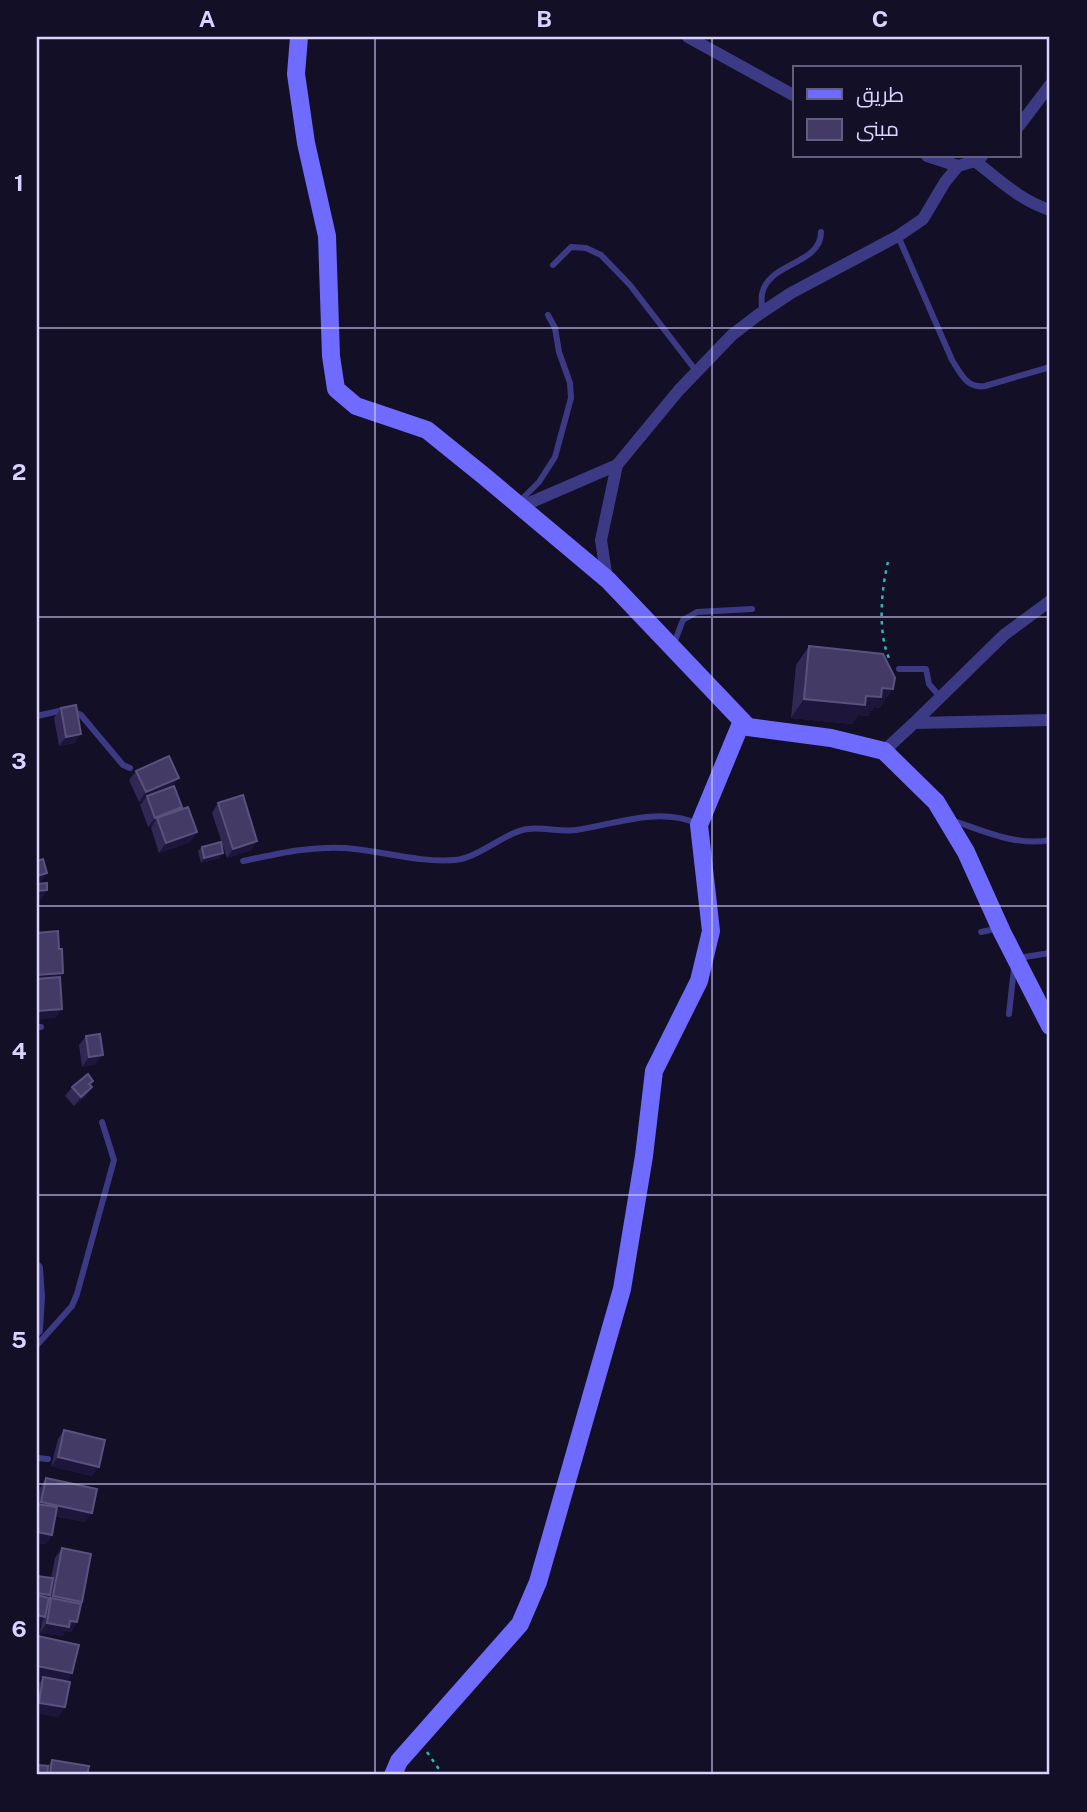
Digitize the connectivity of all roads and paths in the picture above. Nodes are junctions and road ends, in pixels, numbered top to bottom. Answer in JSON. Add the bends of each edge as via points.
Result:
{"nodes":[{"id":1,"x":299,"y":37,"type":"edge"},
{"id":2,"x":688,"y":37,"type":"edge"},
{"id":3,"x":1050,"y":85,"type":"edge"},
{"id":4,"x":793,"y":95,"type":"edge"},
{"id":5,"x":1020,"y":125,"type":"edge"},
{"id":6,"x":932,"y":158,"type":"edge"},
{"id":7,"x":978,"y":158,"type":"edge"},
{"id":8,"x":958,"y":166,"type":"junction"},
{"id":9,"x":1050,"y":210,"type":"edge"},
{"id":10,"x":821,"y":232,"type":"dead end"},
{"id":11,"x":898,"y":236,"type":"junction"},
{"id":12,"x":553,"y":265,"type":"dead end"},
{"id":13,"x":762,"y":313,"type":"junction"},
{"id":14,"x":548,"y":315,"type":"dead end"},
{"id":15,"x":1050,"y":367,"type":"edge"},
{"id":16,"x":697,"y":372,"type":"junction"},
{"id":17,"x":617,"y":465,"type":"junction"},
{"id":18,"x":518,"y":505,"type":"junction"},
{"id":19,"x":888,"y":562,"type":"dead end"},
{"id":20,"x":607,"y":580,"type":"junction"},
{"id":21,"x":1050,"y":601,"type":"edge"},
{"id":22,"x":752,"y":609,"type":"dead end"},
{"id":23,"x":673,"y":648,"type":"junction"},
{"id":24,"x":899,"y":669,"type":"joint"},
{"id":25,"x":940,"y":697,"type":"junction"},
{"id":26,"x":37,"y":716,"type":"edge"},
{"id":27,"x":742,"y":720,"type":"junction"},
{"id":28,"x":1050,"y":720,"type":"edge"},
{"id":29,"x":914,"y":723,"type":"junction"},
{"id":30,"x":884,"y":751,"type":"junction"},
{"id":31,"x":130,"y":768,"type":"dead end"},
{"id":32,"x":946,"y":818,"type":"junction"},
{"id":33,"x":699,"y":825,"type":"junction"},
{"id":34,"x":1050,"y":840,"type":"edge"},
{"id":35,"x":243,"y":861,"type":"dead end"},
{"id":36,"x":1000,"y":928,"type":"junction"},
{"id":37,"x":981,"y":932,"type":"dead end"},
{"id":38,"x":1050,"y":953,"type":"edge"},
{"id":39,"x":1016,"y":959,"type":"junction"},
{"id":40,"x":1009,"y":1014,"type":"dead end"},
{"id":41,"x":1050,"y":1026,"type":"edge"},
{"id":42,"x":103,"y":1122,"type":"dead end"},
{"id":43,"x":37,"y":1268,"type":"edge"},
{"id":44,"x":37,"y":1330,"type":"edge"},
{"id":45,"x":37,"y":1345,"type":"edge"},
{"id":46,"x":37,"y":1458,"type":"edge"},
{"id":47,"x":48,"y":1459,"type":"dead end"},
{"id":48,"x":418,"y":1740,"type":"junction"},
{"id":49,"x":393,"y":1775,"type":"edge"},
{"id":50,"x":443,"y":1775,"type":"edge"}],
"edges":[{"from":1,"to":18,"type":"street","via":[[296,74],[327,236],[336,389],[356,406],[427,430]]},
{"from":2,"to":4,"type":"street"},
{"from":3,"to":5,"type":"street"},
{"from":6,"to":8,"type":"street"},
{"from":7,"to":8,"type":"street"},
{"from":7,"to":9,"type":"street","via":[[1016,193]]},
{"from":8,"to":11,"type":"street","via":[[923,219]]},
{"from":10,"to":13,"type":"lane","via":[[813,252],[774,274],[762,292]]},
{"from":11,"to":13,"type":"street"},
{"from":11,"to":15,"type":"lane","via":[[963,378],[976,387],[985,386]]},
{"from":12,"to":16,"type":"lane","via":[[571,247],[601,255]]},
{"from":13,"to":16,"type":"street","via":[[732,335]]},
{"from":14,"to":18,"type":"lane","via":[[571,398],[555,457]]},
{"from":16,"to":17,"type":"street"},
{"from":17,"to":18,"type":"street"},
{"from":17,"to":20,"type":"street","via":[[601,540]]},
{"from":18,"to":20,"type":"street"},
{"from":19,"to":24,"type":"path","via":[[882,623],[889,660]]},
{"from":20,"to":23,"type":"street"},
{"from":21,"to":25,"type":"street","via":[[1011,629]]},
{"from":22,"to":23,"type":"lane","via":[[697,612],[682,620]]},
{"from":23,"to":27,"type":"street"},
{"from":24,"to":25,"type":"lane","via":[[926,669],[929,684]]},
{"from":25,"to":29,"type":"street"},
{"from":26,"to":31,"type":"lane","via":[[68,709],[81,715]]},
{"from":27,"to":30,"type":"street","via":[[748,727],[831,738]]},
{"from":27,"to":33,"type":"street"},
{"from":28,"to":29,"type":"street"},
{"from":29,"to":30,"type":"street"},
{"from":30,"to":32,"type":"street","via":[[936,802]]},
{"from":32,"to":34,"type":"lane","via":[[1014,840],[1035,844]]},
{"from":32,"to":36,"type":"street","via":[[967,852]]},
{"from":33,"to":35,"type":"lane","via":[[668,816],[574,830],[527,828],[454,860],[344,848],[303,849]]},
{"from":33,"to":48,"type":"street","via":[[711,931],[699,981],[654,1071],[622,1289],[538,1581],[520,1623]]},
{"from":36,"to":37,"type":"lane"},
{"from":36,"to":39,"type":"street"},
{"from":38,"to":39,"type":"lane"},
{"from":39,"to":40,"type":"lane"},
{"from":39,"to":41,"type":"street"},
{"from":42,"to":45,"type":"lane","via":[[114,1160],[77,1294]]},
{"from":43,"to":44,"type":"street"},
{"from":46,"to":47,"type":"lane"},
{"from":48,"to":49,"type":"street","via":[[398,1761]]},
{"from":48,"to":50,"type":"path"}]}
